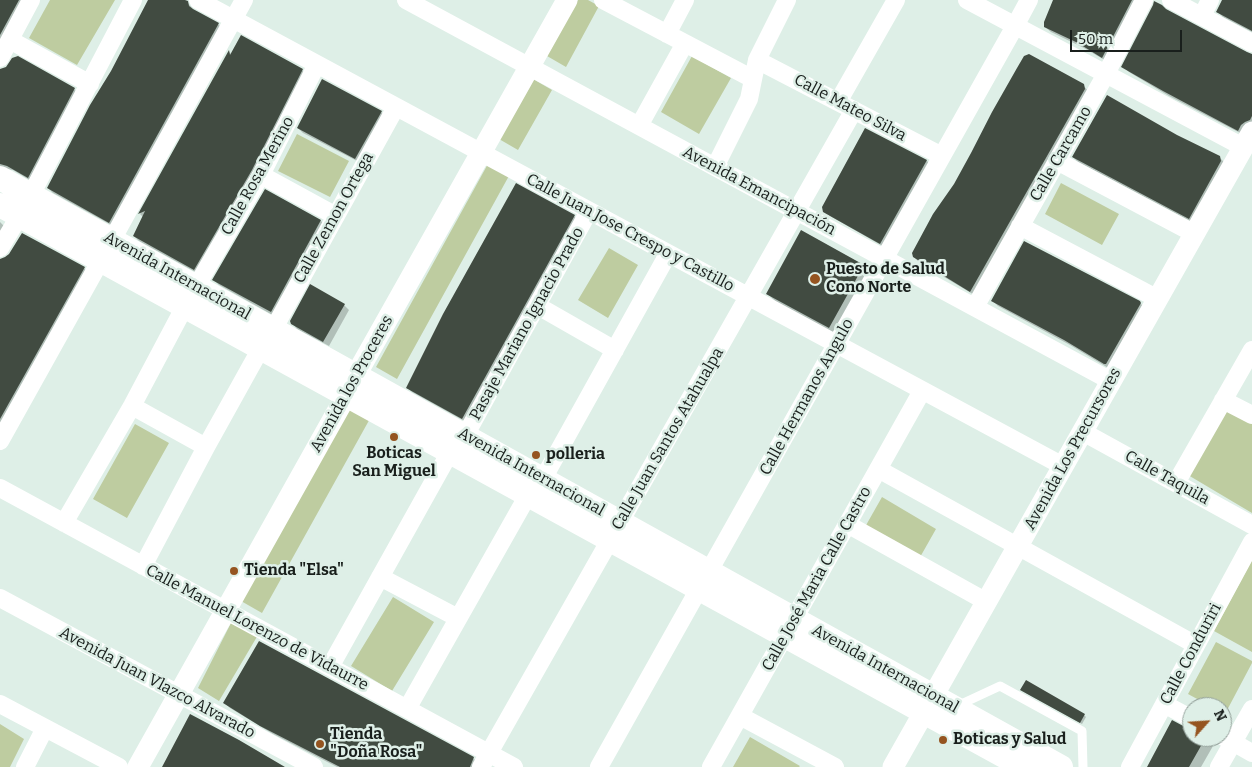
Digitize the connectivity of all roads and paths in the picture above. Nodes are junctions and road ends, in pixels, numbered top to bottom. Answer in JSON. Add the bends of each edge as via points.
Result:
{"nodes":[{"id":1,"x":31,"y":0,"type":"edge"},
{"id":2,"x":133,"y":0,"type":"edge"},
{"id":3,"x":198,"y":0,"type":"edge"},
{"id":4,"x":244,"y":0,"type":"edge"},
{"id":5,"x":406,"y":0,"type":"edge"},
{"id":6,"x":567,"y":0,"type":"edge"},
{"id":7,"x":603,"y":0,"type":"edge"},
{"id":8,"x":685,"y":0,"type":"edge"},
{"id":9,"x":787,"y":0,"type":"edge"},
{"id":10,"x":896,"y":0,"type":"edge"},
{"id":11,"x":967,"y":0,"type":"edge"},
{"id":12,"x":1029,"y":0,"type":"edge"},
{"id":13,"x":1144,"y":0,"type":"edge"},
{"id":14,"x":1171,"y":0,"type":"edge"},
{"id":15,"x":1210,"y":0,"type":"edge"},
{"id":16,"x":994,"y":6,"type":"edge"},
{"id":17,"x":1202,"y":16,"type":"junction"},
{"id":18,"x":232,"y":19,"type":"junction"},
{"id":19,"x":1015,"y":26,"type":"junction"},
{"id":20,"x":667,"y":34,"type":"junction"},
{"id":21,"x":10,"y":40,"type":"junction"},
{"id":22,"x":685,"y":43,"type":"junction"},
{"id":23,"x":1252,"y":43,"type":"edge"},
{"id":24,"x":0,"y":58,"type":"edge"},
{"id":25,"x":757,"y":60,"type":"junction"},
{"id":26,"x":317,"y":64,"type":"junction"},
{"id":27,"x":530,"y":67,"type":"junction"},
{"id":28,"x":1106,"y":74,"type":"junction"},
{"id":29,"x":753,"y":79,"type":"junction"},
{"id":30,"x":90,"y":84,"type":"junction"},
{"id":31,"x":838,"y":102,"type":"junction"},
{"id":32,"x":396,"y":107,"type":"junction"},
{"id":33,"x":854,"y":110,"type":"junction"},
{"id":34,"x":639,"y":126,"type":"junction"},
{"id":35,"x":1248,"y":140,"type":"edge"},
{"id":36,"x":481,"y":153,"type":"junction"},
{"id":37,"x":942,"y":156,"type":"junction"},
{"id":38,"x":1058,"y":161,"type":"junction"},
{"id":39,"x":715,"y":167,"type":"junction"},
{"id":40,"x":261,"y":175,"type":"junction"},
{"id":41,"x":0,"y":178,"type":"edge"},
{"id":42,"x":31,"y":195,"type":"junction"},
{"id":43,"x":10,"y":210,"type":"edge"},
{"id":44,"x":589,"y":211,"type":"junction"},
{"id":45,"x":797,"y":211,"type":"junction"},
{"id":46,"x":336,"y":216,"type":"junction"},
{"id":47,"x":1020,"y":226,"type":"junction"},
{"id":48,"x":1194,"y":234,"type":"junction"},
{"id":49,"x":0,"y":248,"type":"edge"},
{"id":50,"x":106,"y":250,"type":"junction"},
{"id":51,"x":668,"y":254,"type":"junction"},
{"id":52,"x":885,"y":258,"type":"junction"},
{"id":53,"x":191,"y":297,"type":"junction"},
{"id":54,"x":748,"y":297,"type":"junction"},
{"id":55,"x":1158,"y":299,"type":"junction"},
{"id":56,"x":538,"y":306,"type":"junction"},
{"id":57,"x":975,"y":307,"type":"junction"},
{"id":58,"x":267,"y":339,"type":"junction"},
{"id":59,"x":836,"y":344,"type":"junction"},
{"id":60,"x":615,"y":350,"type":"junction"},
{"id":61,"x":1252,"y":350,"type":"edge"},
{"id":62,"x":1111,"y":381,"type":"junction"},
{"id":63,"x":351,"y":385,"type":"junction"},
{"id":64,"x":922,"y":391,"type":"junction"},
{"id":65,"x":1223,"y":400,"type":"junction"},
{"id":66,"x":132,"y":406,"type":"junction"},
{"id":67,"x":1252,"y":415,"type":"edge"},
{"id":68,"x":1083,"y":432,"type":"junction"},
{"id":69,"x":0,"y":440,"type":"edge"},
{"id":70,"x":458,"y":444,"type":"junction"},
{"id":71,"x":206,"y":447,"type":"junction"},
{"id":72,"x":1063,"y":466,"type":"junction"},
{"id":73,"x":878,"y":469,"type":"junction"},
{"id":74,"x":1176,"y":483,"type":"junction"},
{"id":75,"x":536,"y":487,"type":"junction"},
{"id":76,"x":0,"y":488,"type":"edge"},
{"id":77,"x":64,"y":523,"type":"junction"},
{"id":78,"x":847,"y":524,"type":"junction"},
{"id":79,"x":1252,"y":525,"type":"edge"},
{"id":80,"x":615,"y":531,"type":"junction"},
{"id":81,"x":1252,"y":542,"type":"edge"},
{"id":82,"x":1018,"y":546,"type":"junction"},
{"id":83,"x":143,"y":566,"type":"junction"},
{"id":84,"x":380,"y":577,"type":"junction"},
{"id":85,"x":704,"y":580,"type":"junction"},
{"id":86,"x":0,"y":598,"type":"edge"},
{"id":87,"x":987,"y":602,"type":"junction"},
{"id":88,"x":225,"y":610,"type":"junction"},
{"id":89,"x":458,"y":618,"type":"junction"},
{"id":90,"x":790,"y":627,"type":"junction"},
{"id":91,"x":1196,"y":645,"type":"junction"},
{"id":92,"x":330,"y":667,"type":"junction"},
{"id":93,"x":178,"y":694,"type":"junction"},
{"id":94,"x":0,"y":704,"type":"edge"},
{"id":95,"x":929,"y":704,"type":"junction"},
{"id":96,"x":1164,"y":704,"type":"junction"},
{"id":97,"x":954,"y":708,"type":"junction"},
{"id":98,"x":407,"y":709,"type":"junction"},
{"id":99,"x":1252,"y":709,"type":"edge"},
{"id":100,"x":1182,"y":714,"type":"edge"},
{"id":101,"x":740,"y":716,"type":"junction"},
{"id":102,"x":45,"y":728,"type":"junction"},
{"id":103,"x":1232,"y":735,"type":"edge"},
{"id":104,"x":1232,"y":742,"type":"edge"},
{"id":105,"x":1226,"y":747,"type":"edge"},
{"id":106,"x":1252,"y":753,"type":"edge"},
{"id":107,"x":485,"y":760,"type":"edge"},
{"id":108,"x":25,"y":767,"type":"edge"},
{"id":109,"x":119,"y":767,"type":"edge"},
{"id":110,"x":138,"y":767,"type":"edge"},
{"id":111,"x":314,"y":767,"type":"edge"},
{"id":112,"x":514,"y":767,"type":"edge"},
{"id":113,"x":599,"y":767,"type":"edge"},
{"id":114,"x":711,"y":767,"type":"edge"},
{"id":115,"x":835,"y":767,"type":"edge"},
{"id":116,"x":893,"y":767,"type":"edge"},
{"id":117,"x":1024,"y":767,"type":"edge"},
{"id":118,"x":1061,"y":767,"type":"edge"},
{"id":119,"x":1083,"y":767,"type":"edge"},
{"id":120,"x":1130,"y":767,"type":"edge"},
{"id":121,"x":1219,"y":767,"type":"edge"}],
"edges":[{"from":1,"to":21,"type":"street"},
{"from":2,"to":30,"type":"street"},
{"from":3,"to":18,"type":"street","name":"Calle Juan Jose Crespo y Castillo"},
{"from":4,"to":18,"type":"street"},
{"from":5,"to":27,"type":"street","name":"Avenida Emancipación"},
{"from":6,"to":27,"type":"street","name":"Avenida los Proceres"},
{"from":7,"to":20,"type":"street"},
{"from":8,"to":20,"type":"street"},
{"from":9,"to":25,"type":"street"},
{"from":10,"to":31,"type":"street"},
{"from":11,"to":16,"type":"street"},
{"from":12,"to":19,"type":"street","name":"Calle Hermanos Angulo"},
{"from":13,"to":28,"type":"street","name":"Calle Carcamo"},
{"from":14,"to":17,"type":"street"},
{"from":15,"to":17,"type":"street"},
{"from":16,"to":19,"type":"street"},
{"from":17,"to":23,"type":"street"},
{"from":18,"to":26,"type":"street","name":"Calle Juan Jose Crespo y Castillo"},
{"from":18,"to":50,"type":"street"},
{"from":19,"to":28,"type":"street"},
{"from":19,"to":37,"type":"street","name":"Calle Hermanos Angulo"},
{"from":20,"to":22,"type":"street"},
{"from":21,"to":24,"type":"street"},
{"from":21,"to":30,"type":"street"},
{"from":22,"to":29,"type":"street"},
{"from":22,"to":34,"type":"street"},
{"from":25,"to":29,"type":"street"},
{"from":25,"to":31,"type":"street","name":"Calle Mateo Silva"},
{"from":26,"to":32,"type":"street","name":"Calle Juan Jose Crespo y Castillo"},
{"from":26,"to":40,"type":"street","name":"Calle Rosa Merino"},
{"from":27,"to":34,"type":"street","name":"Avenida Emancipación"},
{"from":27,"to":36,"type":"street","name":"Avenida los Proceres"},
{"from":28,"to":35,"type":"street"},
{"from":28,"to":38,"type":"street","name":"Calle Carcamo"},
{"from":29,"to":39,"type":"street","via":[[749,99]]},
{"from":30,"to":42,"type":"street"},
{"from":31,"to":33,"type":"street","name":"Calle Mateo Silva"},
{"from":32,"to":36,"type":"street","name":"Calle Juan Jose Crespo y Castillo"},
{"from":32,"to":46,"type":"street","name":"Calle Zemon Ortega"},
{"from":33,"to":37,"type":"street","name":"Calle Mateo Silva"},
{"from":33,"to":45,"type":"street","name":"Calle Juan Santos Atahualpa"},
{"from":34,"to":39,"type":"street","name":"Avenida Emancipación"},
{"from":35,"to":48,"type":"street","name":"Avenida Los Precursores"},
{"from":36,"to":44,"type":"street","name":"Calle Juan Jose Crespo y Castillo"},
{"from":36,"to":63,"type":"street","name":"Avenida los Proceres"},
{"from":37,"to":52,"type":"street","name":"Calle Hermanos Angulo"},
{"from":38,"to":47,"type":"street","name":"Calle Carcamo"},
{"from":38,"to":48,"type":"street"},
{"from":39,"to":45,"type":"street","name":"Avenida Emancipación"},
{"from":40,"to":46,"type":"street"},
{"from":40,"to":53,"type":"street","name":"Calle Rosa Merino"},
{"from":41,"to":42,"type":"main road","name":"Avenida Internacional"},
{"from":42,"to":50,"type":"main road","name":"Avenida Internacional"},
{"from":43,"to":49,"type":"street"},
{"from":43,"to":50,"type":"main road","name":"Avenida Internacional"},
{"from":44,"to":51,"type":"street","name":"Calle Juan Jose Crespo y Castillo"},
{"from":44,"to":56,"type":"street","name":"Pasaje Mariano Ignacio Prado"},
{"from":45,"to":52,"type":"street","name":"Avenida Emancipación"},
{"from":45,"to":54,"type":"street","name":"Calle Juan Santos Atahualpa"},
{"from":46,"to":58,"type":"street","name":"Calle Zemon Ortega"},
{"from":47,"to":55,"type":"street"},
{"from":47,"to":57,"type":"street","name":"Calle Carcamo"},
{"from":48,"to":55,"type":"street","name":"Avenida Los Precursores"},
{"from":50,"to":53,"type":"main road","name":"Avenida Internacional"},
{"from":50,"to":69,"type":"street"},
{"from":51,"to":54,"type":"street","name":"Calle Juan Jose Crespo y Castillo"},
{"from":51,"to":60,"type":"street"},
{"from":52,"to":57,"type":"street","name":"Avenida Emancipación"},
{"from":52,"to":59,"type":"street","name":"Calle Hermanos Angulo"},
{"from":53,"to":58,"type":"main road","name":"Avenida Internacional"},
{"from":53,"to":66,"type":"street","name":"Calle Rosa Merino"},
{"from":54,"to":59,"type":"street","name":"Calle Juan Jose Crespo y Castillo"},
{"from":54,"to":80,"type":"street","name":"Calle Juan Santos Atahualpa"},
{"from":55,"to":62,"type":"street","name":"Avenida Los Precursores"},
{"from":56,"to":60,"type":"street"},
{"from":56,"to":70,"type":"street","name":"Pasaje Mariano Ignacio Prado"},
{"from":57,"to":62,"type":"street","name":"Avenida Emancipación"},
{"from":58,"to":63,"type":"main road","name":"Avenida Internacional"},
{"from":58,"to":71,"type":"street","name":"Calle Zemon Ortega"},
{"from":59,"to":64,"type":"street","name":"Calle Juan Jose Crespo y Castillo"},
{"from":59,"to":85,"type":"street","name":"Calle Hermanos Angulo"},
{"from":60,"to":75,"type":"street"},
{"from":61,"to":65,"type":"street"},
{"from":62,"to":68,"type":"street","name":"Avenida Los Precursores"},
{"from":63,"to":70,"type":"main road","name":"Avenida Internacional"},
{"from":63,"to":88,"type":"street","name":"Avenida los Proceres"},
{"from":64,"to":72,"type":"street","name":"Calle Juan Jose Crespo y Castillo"},
{"from":64,"to":73,"type":"street","name":"Calle José Maria Calle Castro"},
{"from":65,"to":67,"type":"street"},
{"from":65,"to":74,"type":"street"},
{"from":66,"to":71,"type":"street"},
{"from":66,"to":77,"type":"street","name":"Calle Rosa Merino"},
{"from":68,"to":72,"type":"street","name":"Avenida Los Precursores"},
{"from":68,"to":74,"type":"street","name":"Calle Taquila"},
{"from":70,"to":75,"type":"main road","name":"Avenida Internacional"},
{"from":70,"to":84,"type":"street","name":"Pasaje Mariano Ignacio Prado"},
{"from":71,"to":83,"type":"street","name":"Calle Zemon Ortega"},
{"from":72,"to":82,"type":"street","name":"Avenida Los Precursores"},
{"from":73,"to":78,"type":"street","name":"Calle José Maria Calle Castro"},
{"from":73,"to":82,"type":"street"},
{"from":74,"to":79,"type":"street","name":"Calle Taquila"},
{"from":75,"to":80,"type":"main road","name":"Avenida Internacional"},
{"from":75,"to":89,"type":"street"},
{"from":76,"to":77,"type":"street","name":"Calle Manuel Lorenzo de Vidaurre"},
{"from":77,"to":83,"type":"street","name":"Calle Manuel Lorenzo de Vidaurre"},
{"from":78,"to":87,"type":"street"},
{"from":78,"to":90,"type":"street","name":"Calle José Maria Calle Castro"},
{"from":80,"to":85,"type":"main road","name":"Avenida Internacional"},
{"from":80,"to":107,"type":"street","name":"Calle Juan Santos Atahualpa"},
{"from":81,"to":91,"type":"street","name":"Calle Conduriri"},
{"from":82,"to":87,"type":"street","name":"Avenida Los Precursores"},
{"from":82,"to":91,"type":"street"},
{"from":83,"to":88,"type":"street","name":"Calle Manuel Lorenzo de Vidaurre"},
{"from":84,"to":89,"type":"street"},
{"from":84,"to":92,"type":"street","name":"Pasaje Mariano Ignacio Prado"},
{"from":85,"to":90,"type":"main road","name":"Avenida Internacional"},
{"from":85,"to":113,"type":"street","name":"Calle Hermanos Angulo"},
{"from":86,"to":93,"type":"street","name":"Avenida Juan Vlazco Alvarado"},
{"from":87,"to":95,"type":"street","name":"Avenida Los Precursores"},
{"from":88,"to":92,"type":"street","name":"Calle Manuel Lorenzo de Vidaurre"},
{"from":88,"to":93,"type":"street","name":"Avenida los Proceres"},
{"from":89,"to":98,"type":"street"},
{"from":90,"to":95,"type":"main road","name":"Avenida Internacional"},
{"from":90,"to":101,"type":"street","name":"Calle José Maria Calle Castro"},
{"from":91,"to":96,"type":"street","name":"Calle Conduriri"},
{"from":92,"to":98,"type":"street","name":"Calle Manuel Lorenzo de Vidaurre"},
{"from":93,"to":110,"type":"street","name":"Avenida los Proceres"},
{"from":93,"to":111,"type":"street","name":"Avenida Juan Vlazco Alvarado"},
{"from":94,"to":102,"type":"street"},
{"from":95,"to":97,"type":"main road","name":"Avenida Internacional"},
{"from":95,"to":116,"type":"street","name":"Avenida Los Precursores"},
{"from":95,"to":117,"type":"main road","name":"Avenida Internacional"},
{"from":96,"to":100,"type":"street"},
{"from":96,"to":120,"type":"street","name":"Calle Conduriri"},
{"from":97,"to":118,"type":"main road","name":"Avenida Internacional"},
{"from":97,"to":119,"type":"lane","via":[[1000,686],[1082,731]]},
{"from":98,"to":107,"type":"street","name":"Calle Manuel Lorenzo de Vidaurre"},
{"from":99,"to":103,"type":"street"},
{"from":101,"to":114,"type":"street","name":"Calle José Maria Calle Castro"},
{"from":101,"to":115,"type":"street"},
{"from":102,"to":108,"type":"street"},
{"from":102,"to":109,"type":"street"},
{"from":104,"to":106,"type":"street"},
{"from":105,"to":121,"type":"street"},
{"from":107,"to":112,"type":"street","name":"Calle Manuel Lorenzo de Vidaurre"}]}
